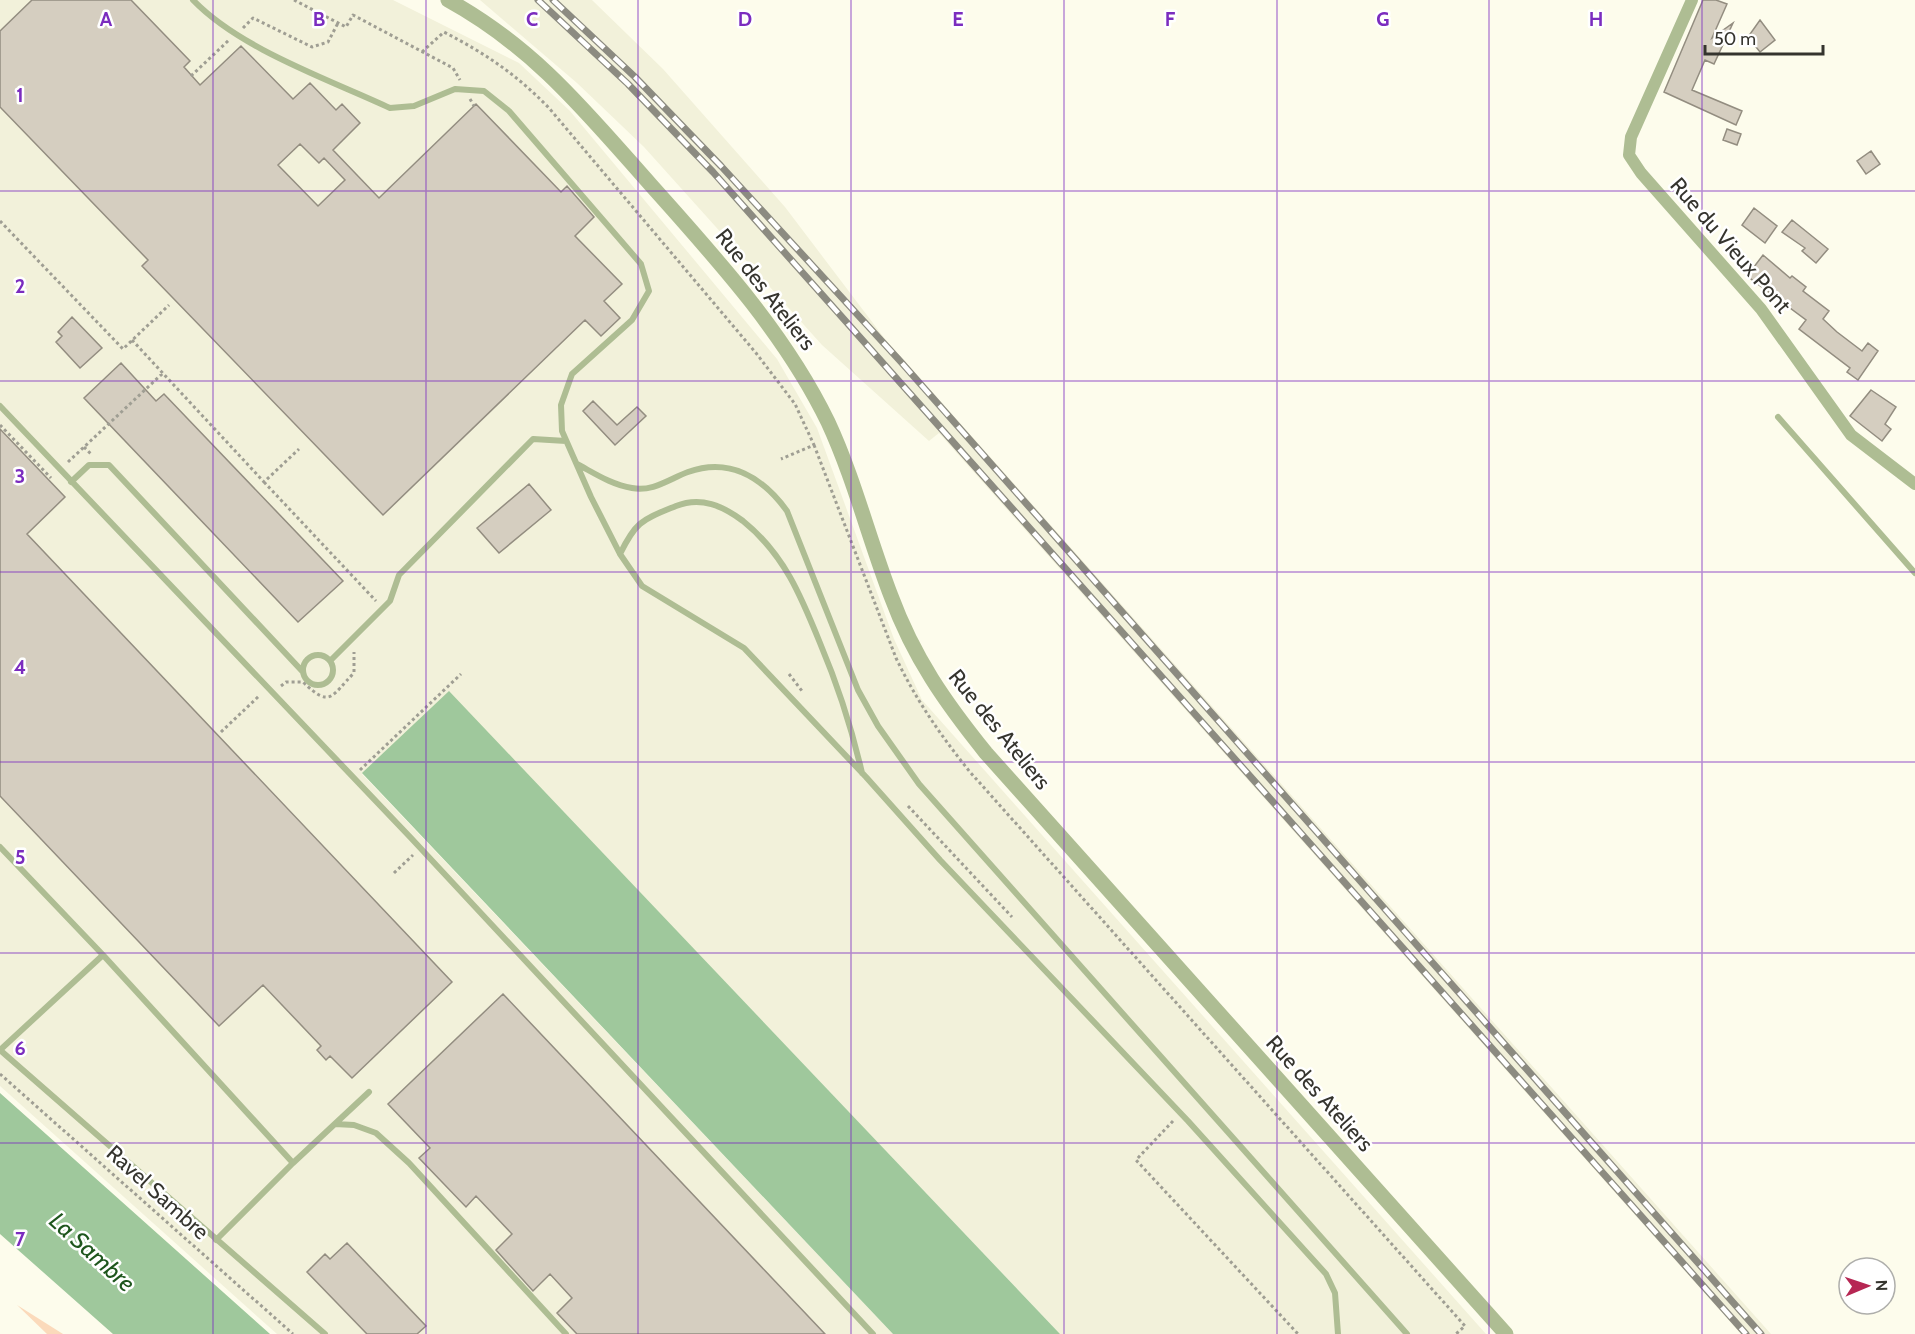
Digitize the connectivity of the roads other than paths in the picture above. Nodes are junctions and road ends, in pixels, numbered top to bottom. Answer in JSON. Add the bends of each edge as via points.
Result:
{"nodes":[{"id":1,"x":193,"y":0,"type":"edge"},
{"id":2,"x":448,"y":0,"type":"edge"},
{"id":3,"x":1692,"y":0,"type":"edge"},
{"id":4,"x":0,"y":406,"type":"edge"},
{"id":5,"x":1778,"y":417,"type":"dead end"},
{"id":6,"x":566,"y":441,"type":"junction"},
{"id":7,"x":577,"y":463,"type":"junction"},
{"id":8,"x":71,"y":482,"type":"junction"},
{"id":9,"x":1915,"y":484,"type":"edge"},
{"id":10,"x":620,"y":554,"type":"junction"},
{"id":11,"x":1915,"y":573,"type":"edge"},
{"id":12,"x":331,"y":660,"type":"junction"},
{"id":13,"x":303,"y":672,"type":"junction"},
{"id":14,"x":862,"y":773,"type":"junction"},
{"id":15,"x":0,"y":847,"type":"edge"},
{"id":16,"x":103,"y":955,"type":"junction"},
{"id":17,"x":0,"y":1050,"type":"edge"},
{"id":18,"x":369,"y":1092,"type":"dead end"},
{"id":19,"x":335,"y":1124,"type":"junction"},
{"id":20,"x":293,"y":1163,"type":"junction"},
{"id":21,"x":216,"y":1240,"type":"junction"},
{"id":22,"x":324,"y":1334,"type":"edge"},
{"id":23,"x":566,"y":1334,"type":"edge"},
{"id":24,"x":873,"y":1334,"type":"edge"},
{"id":25,"x":1338,"y":1334,"type":"edge"},
{"id":26,"x":1407,"y":1334,"type":"edge"},
{"id":27,"x":1506,"y":1334,"type":"edge"}],
"edges":[{"from":1,"to":6,"type":"lane","via":[[209,16],[254,45],[390,108],[414,106],[455,88],[484,91],[509,111],[641,264],[649,291],[632,321],[572,374],[561,405]]},
{"from":2,"to":27,"type":"street","name":"Rue des Ateliers","via":[[512,41],[556,78],[772,328],[829,424],[891,598],[916,654],[944,701],[993,762]]},
{"from":3,"to":9,"type":"street","name":"Rue du Vieux Pont","via":[[1631,136],[1629,155],[1761,309],[1851,435]]},
{"from":4,"to":8,"type":"lane"},
{"from":5,"to":11,"type":"lane"},
{"from":6,"to":7,"type":"lane"},
{"from":6,"to":12,"type":"lane","via":[[533,439],[399,575],[390,601]]},
{"from":7,"to":10,"type":"lane"},
{"from":7,"to":26,"type":"lane","via":[[610,482],[632,489],[653,488],[690,471],[716,466],[740,471],[762,482],[776,496],[787,511],[858,690],[912,776]]},
{"from":8,"to":13,"type":"lane","via":[[89,465],[110,465]]},
{"from":8,"to":24,"type":"lane"},
{"from":10,"to":14,"type":"lane","via":[[642,586],[744,648]]},
{"from":10,"to":14,"type":"lane","via":[[633,528],[682,504],[707,502],[727,509],[760,535],[786,567],[803,598],[843,696]]},
{"from":12,"to":13,"type":"lane","via":[[322,654],[312,655]]},
{"from":12,"to":13,"type":"lane","via":[[333,675],[322,685],[312,684]]},
{"from":14,"to":25,"type":"lane","via":[[1326,1274],[1335,1293]]},
{"from":15,"to":16,"type":"lane"},
{"from":16,"to":17,"type":"lane"},
{"from":16,"to":20,"type":"lane"},
{"from":17,"to":21,"type":"lane"},
{"from":18,"to":19,"type":"lane"},
{"from":19,"to":20,"type":"lane"},
{"from":19,"to":23,"type":"lane","via":[[376,1132]]},
{"from":20,"to":21,"type":"lane"},
{"from":21,"to":22,"type":"lane"}]}
